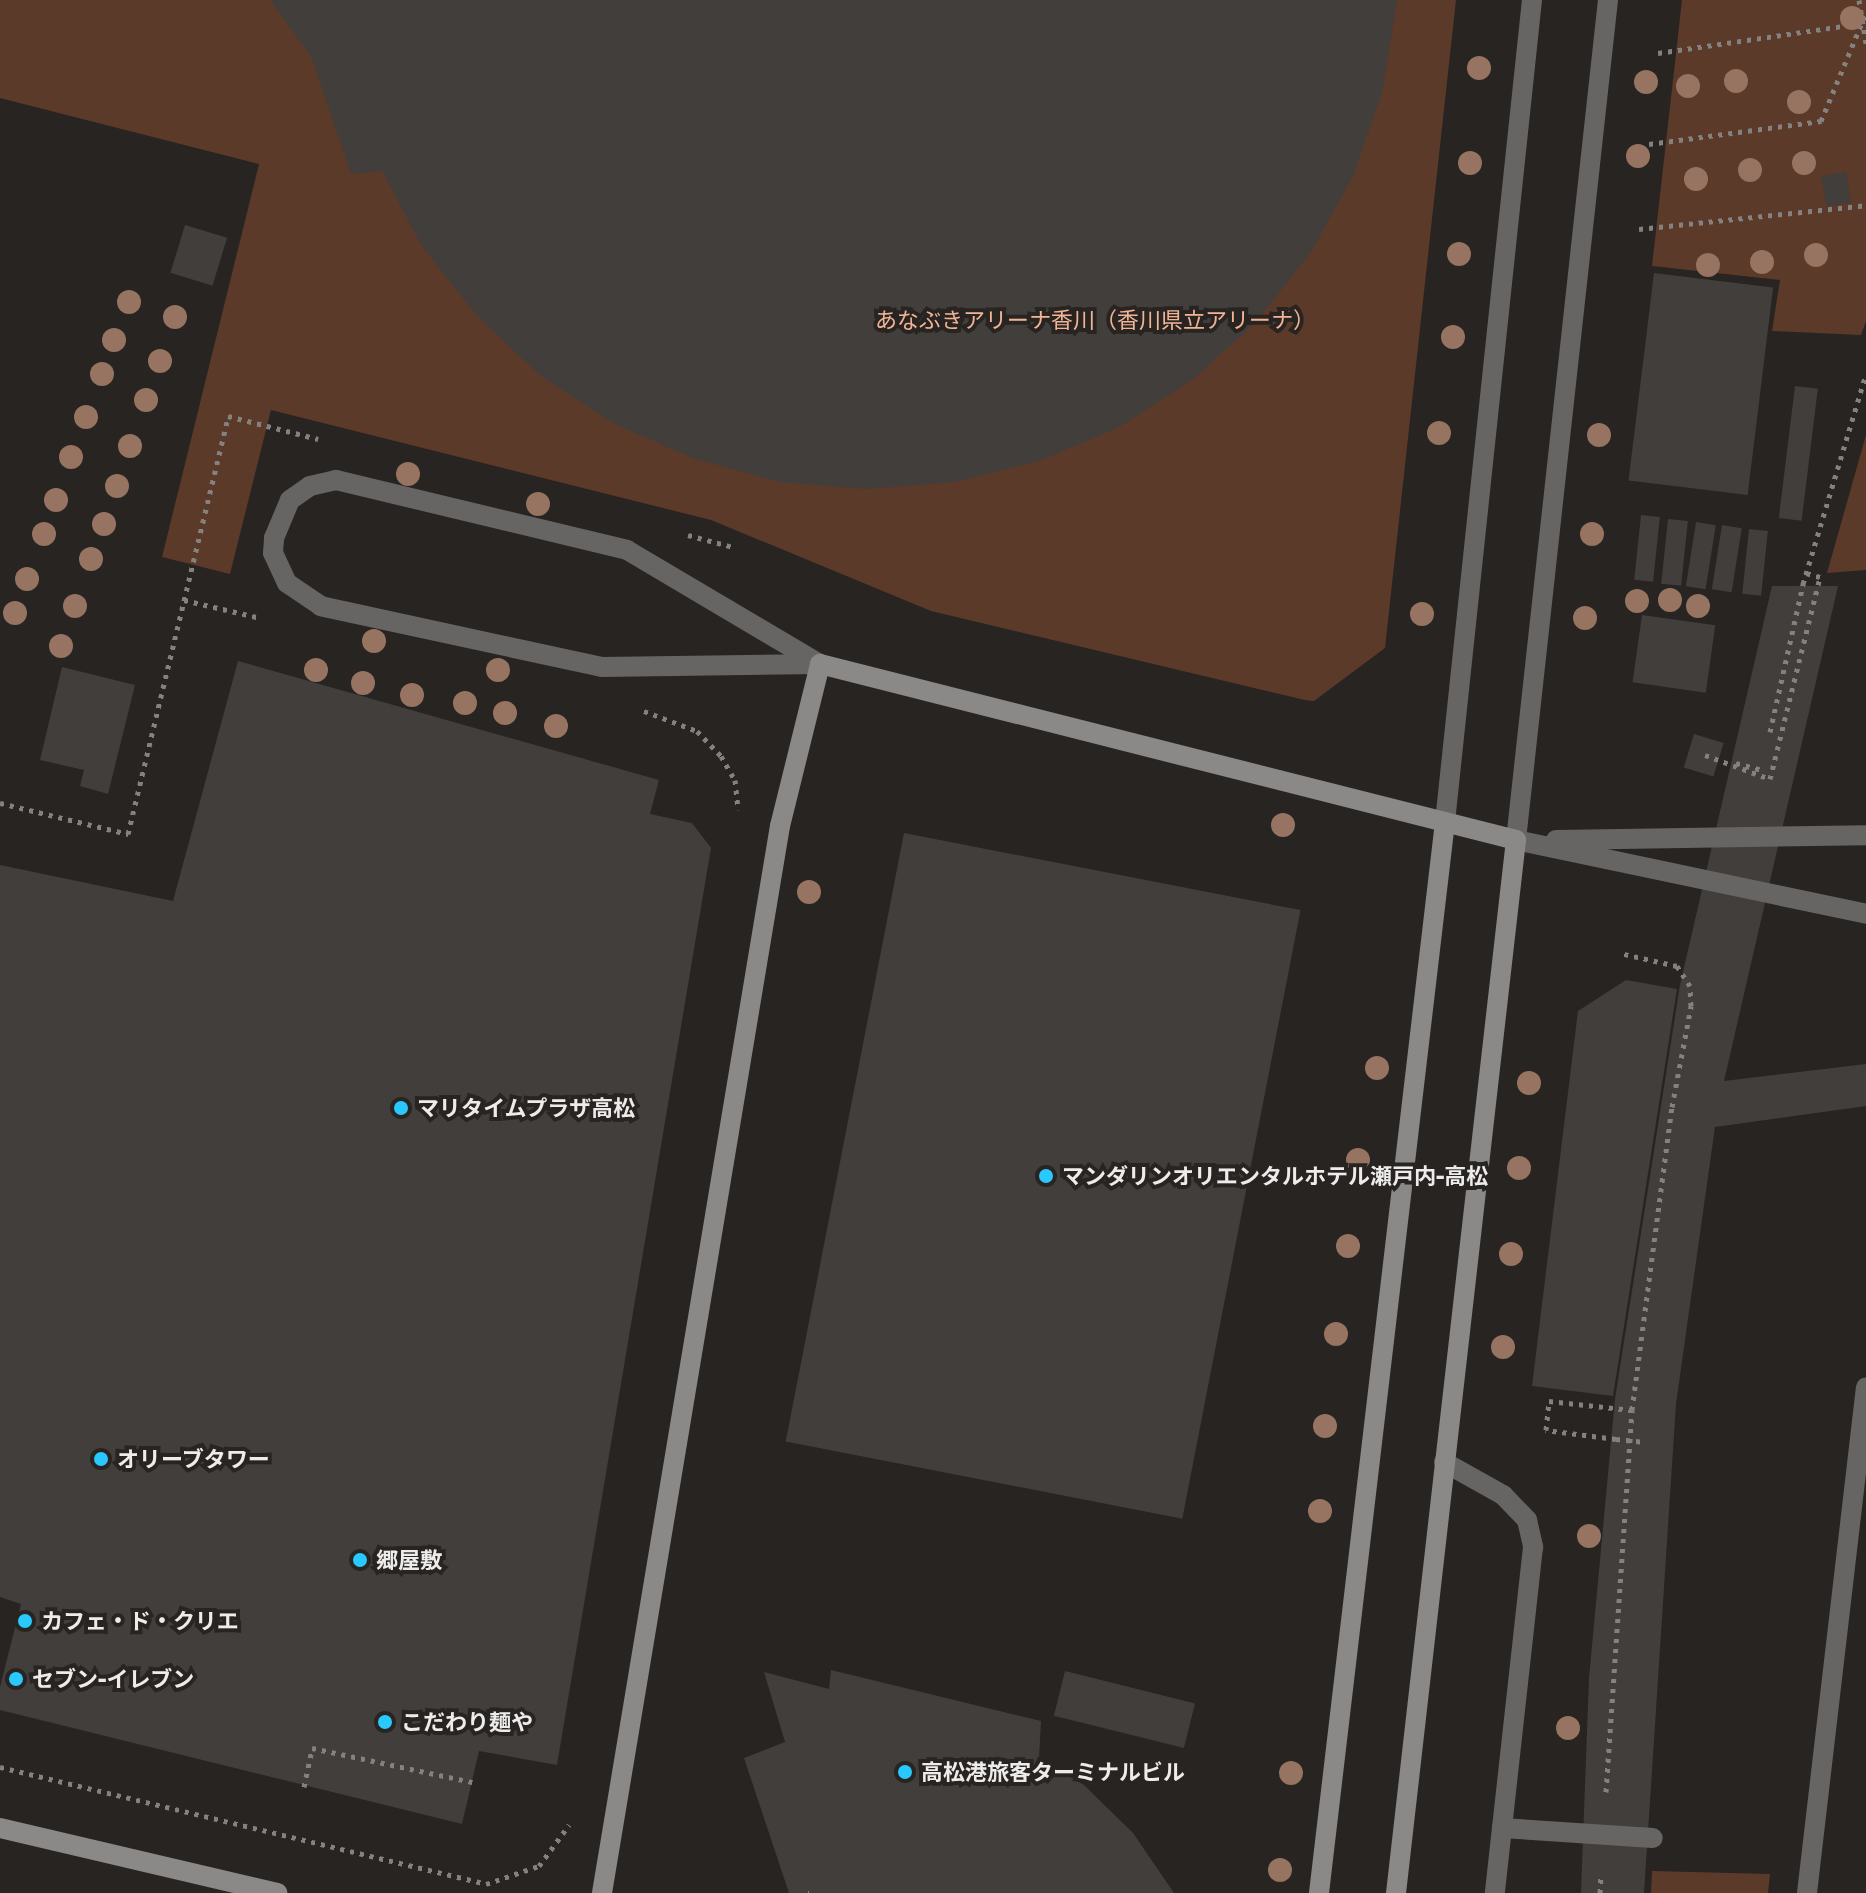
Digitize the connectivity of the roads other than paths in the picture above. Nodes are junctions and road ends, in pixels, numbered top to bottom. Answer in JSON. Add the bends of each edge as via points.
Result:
{"nodes":[{"id":1,"x":1532,"y":0,"type":"edge"},
{"id":2,"x":1608,"y":0,"type":"edge"},
{"id":3,"x":820,"y":664,"type":"junction"},
{"id":4,"x":1445,"y":822,"type":"junction"},
{"id":5,"x":1866,"y":835,"type":"edge"},
{"id":6,"x":1516,"y":840,"type":"junction"},
{"id":7,"x":1866,"y":914,"type":"edge"},
{"id":8,"x":1866,"y":1387,"type":"edge"},
{"id":9,"x":1444,"y":1462,"type":"junction"},
{"id":10,"x":0,"y":1828,"type":"edge"},
{"id":11,"x":1502,"y":1828,"type":"junction"},
{"id":12,"x":1653,"y":1838,"type":"dead end"},
{"id":13,"x":277,"y":1893,"type":"edge"},
{"id":14,"x":602,"y":1893,"type":"edge"},
{"id":15,"x":1319,"y":1893,"type":"edge"},
{"id":16,"x":1396,"y":1893,"type":"edge"},
{"id":17,"x":1495,"y":1893,"type":"edge"},
{"id":18,"x":1807,"y":1893,"type":"edge"}],
"edges":[{"from":1,"to":4,"type":"street"},
{"from":2,"to":6,"type":"street"},
{"from":3,"to":3,"type":"street","via":[[602,667],[321,606],[295,592],[280,573],[273,553],[276,522],[298,493],[336,480],[627,550]]},
{"from":3,"to":4,"type":"street"},
{"from":3,"to":14,"type":"street","via":[[780,826]]},
{"from":4,"to":6,"type":"street"},
{"from":4,"to":15,"type":"street"},
{"from":5,"to":6,"type":"street"},
{"from":6,"to":7,"type":"street"},
{"from":6,"to":9,"type":"street"},
{"from":8,"to":18,"type":"street"},
{"from":9,"to":11,"type":"street","via":[[1503,1495],[1527,1520],[1533,1547]]},
{"from":9,"to":16,"type":"street"},
{"from":10,"to":13,"type":"street"},
{"from":11,"to":12,"type":"street"},
{"from":11,"to":17,"type":"street"}]}
